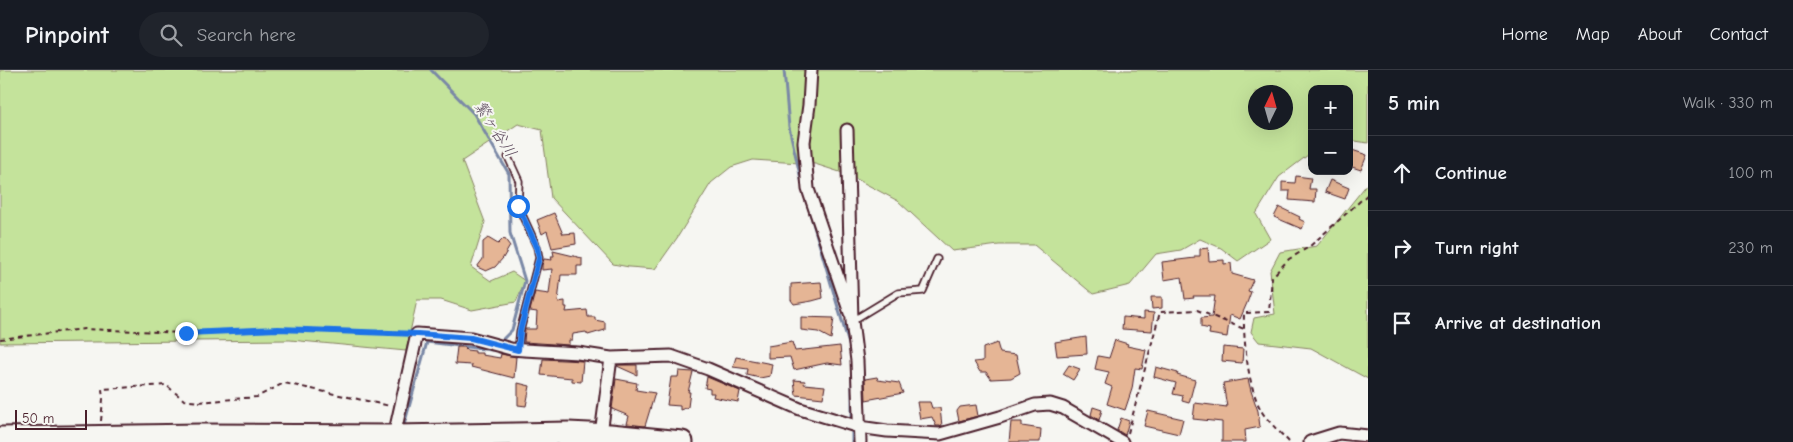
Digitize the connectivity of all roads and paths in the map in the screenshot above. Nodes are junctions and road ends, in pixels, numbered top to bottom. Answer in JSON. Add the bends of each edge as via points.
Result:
{"nodes":[{"id":1,"x":812,"y":70,"type":"edge"},
{"id":2,"x":846,"y":130,"type":"dead end"},
{"id":3,"x":508,"y":158,"type":"dead end"},
{"id":4,"x":1368,"y":194,"type":"edge"},
{"id":5,"x":937,"y":259,"type":"dead end"},
{"id":6,"x":852,"y":321,"type":"junction"},
{"id":7,"x":1244,"y":329,"type":"junction"},
{"id":8,"x":418,"y":334,"type":"junction"},
{"id":9,"x":0,"y":338,"type":"edge"},
{"id":10,"x":518,"y":350,"type":"junction"},
{"id":11,"x":611,"y":358,"type":"junction"},
{"id":12,"x":400,"y":408,"type":"junction"},
{"id":13,"x":859,"y":427,"type":"junction"},
{"id":14,"x":601,"y":434,"type":"junction"},
{"id":15,"x":394,"y":436,"type":"junction"},
{"id":16,"x":1368,"y":436,"type":"edge"},
{"id":17,"x":909,"y":437,"type":"edge"},
{"id":18,"x":1126,"y":437,"type":"edge"},
{"id":19,"x":0,"y":438,"type":"edge"},
{"id":20,"x":99,"y":438,"type":"junction"},
{"id":21,"x":199,"y":438,"type":"edge"},
{"id":22,"x":273,"y":438,"type":"edge"},
{"id":23,"x":567,"y":438,"type":"edge"},
{"id":24,"x":682,"y":442,"type":"edge"},
{"id":25,"x":860,"y":442,"type":"edge"},
{"id":26,"x":1290,"y":442,"type":"edge"},
{"id":27,"x":1310,"y":442,"type":"edge"}],
"edges":[{"from":1,"to":6,"type":"street","via":[[804,142],[808,189]]},
{"from":2,"to":6,"type":"street"},
{"from":3,"to":10,"type":"lane","via":[[519,181],[518,206],[539,258]]},
{"from":4,"to":7,"type":"path","via":[[1272,277],[1270,312],[1244,313]]},
{"from":5,"to":6,"type":"lane","via":[[924,291],[898,293]]},
{"from":6,"to":13,"type":"street"},
{"from":7,"to":18,"type":"path","via":[[1197,310],[1160,312]]},
{"from":7,"to":26,"type":"path","via":[[1253,389],[1261,410]]},
{"from":8,"to":9,"type":"path","via":[[278,329],[186,333],[84,329]]},
{"from":8,"to":10,"type":"street","via":[[471,338]]},
{"from":8,"to":12,"type":"street"},
{"from":10,"to":11,"type":"street"},
{"from":11,"to":13,"type":"street","via":[[670,356],[800,408]]},
{"from":11,"to":14,"type":"street"},
{"from":12,"to":15,"type":"street"},
{"from":12,"to":20,"type":"path","via":[[284,383],[257,397],[198,402],[184,400],[166,385],[102,389]]},
{"from":13,"to":17,"type":"street"},
{"from":13,"to":25,"type":"street"},
{"from":14,"to":23,"type":"highway"},
{"from":14,"to":24,"type":"highway"},
{"from":15,"to":22,"type":"highway"},
{"from":15,"to":23,"type":"highway"},
{"from":16,"to":27,"type":"street","via":[[1339,433]]},
{"from":17,"to":18,"type":"street","via":[[940,434],[1035,405],[1050,404]]},
{"from":19,"to":20,"type":"highway"},
{"from":20,"to":21,"type":"highway"},
{"from":21,"to":22,"type":"highway"}]}
